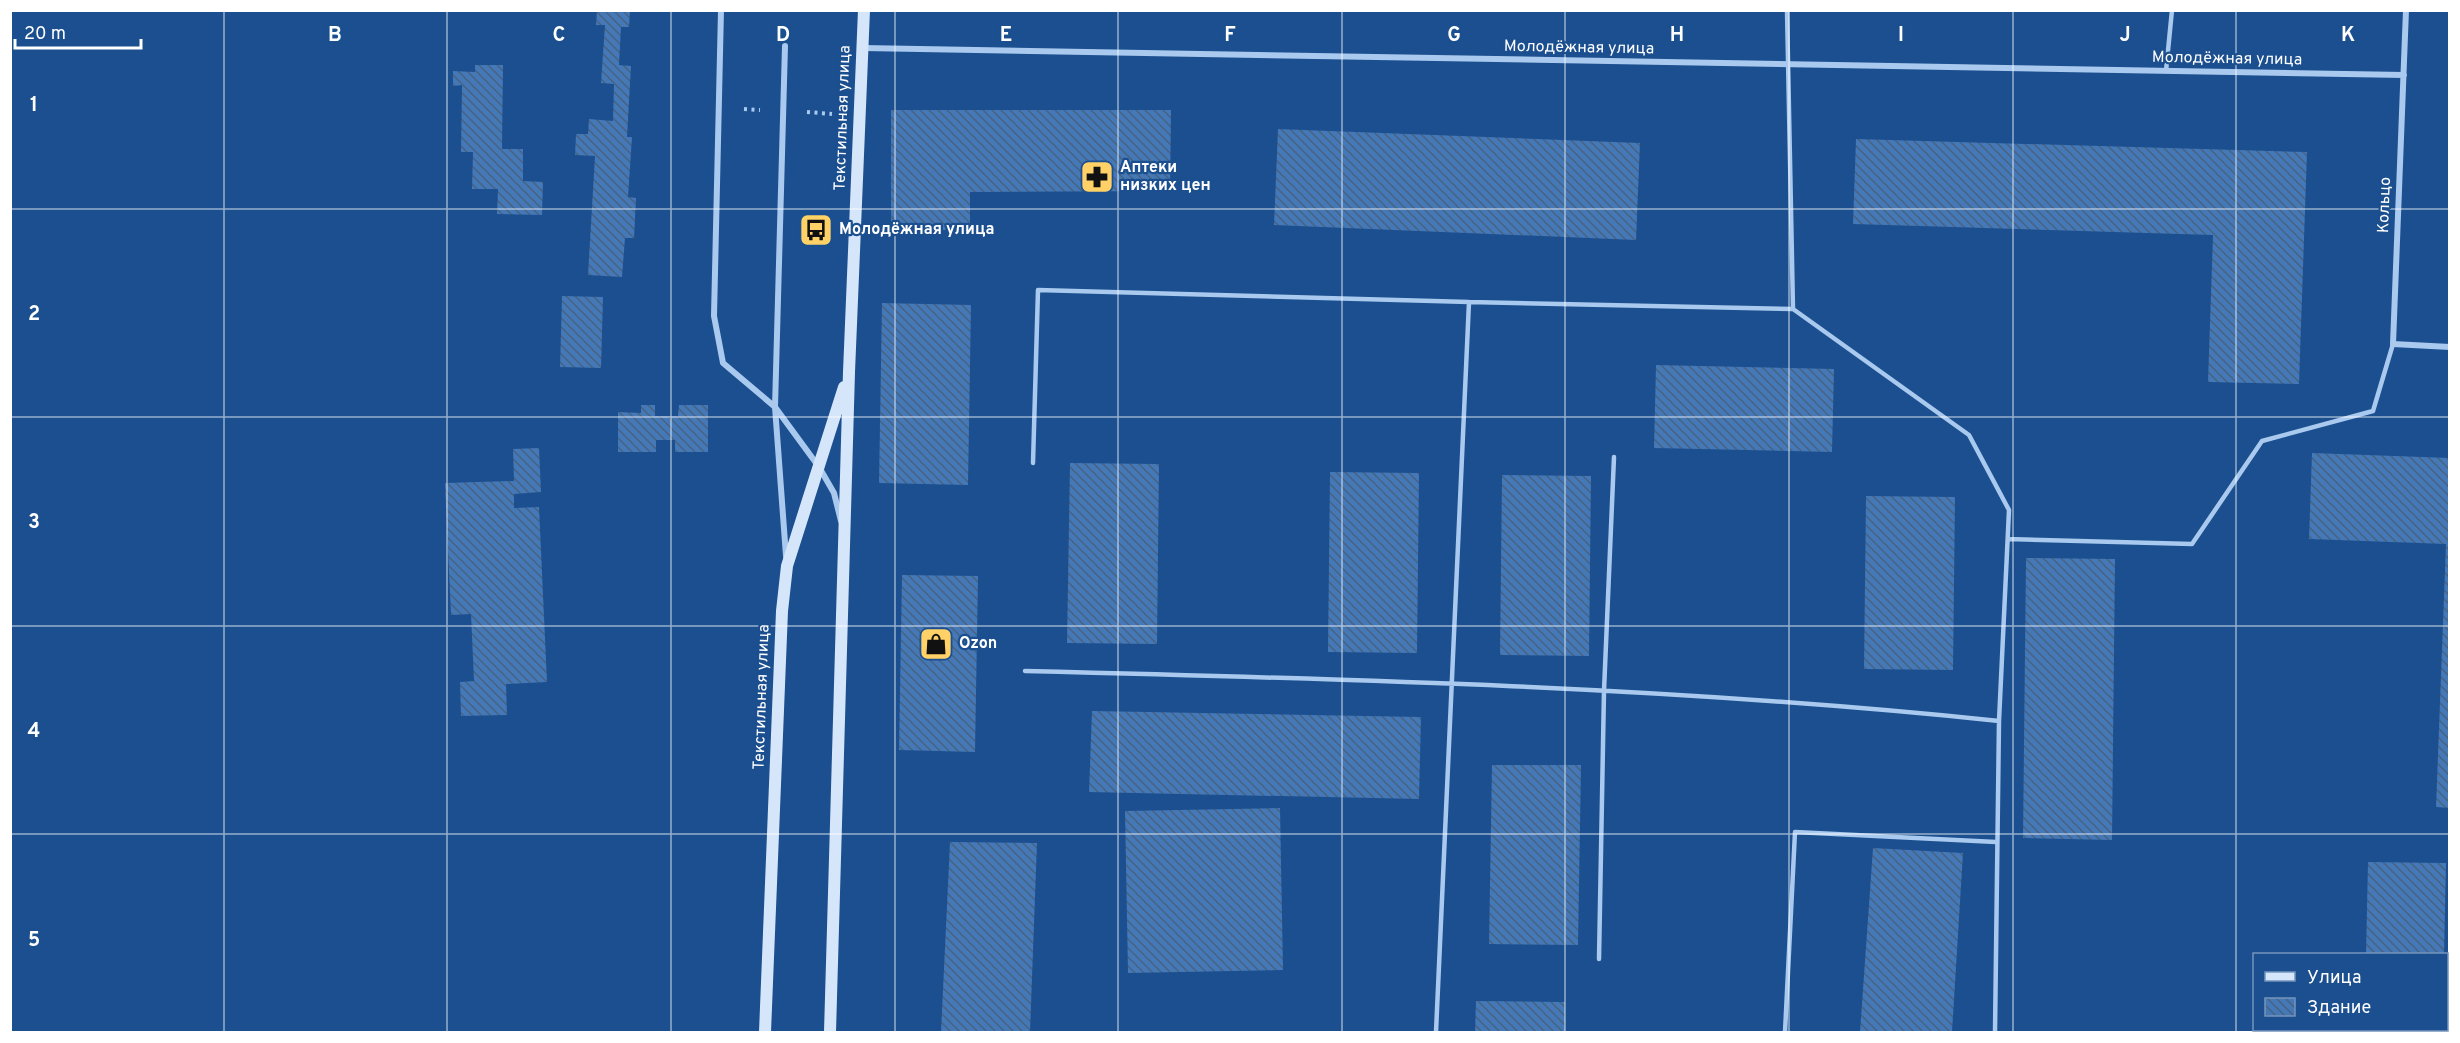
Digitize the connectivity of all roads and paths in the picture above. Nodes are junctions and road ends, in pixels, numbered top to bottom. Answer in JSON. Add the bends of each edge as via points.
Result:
{"nodes":[{"id":1,"x":721,"y":10,"type":"edge"},
{"id":2,"x":864,"y":10,"type":"edge"},
{"id":3,"x":1787,"y":10,"type":"edge"},
{"id":4,"x":2172,"y":10,"type":"edge"},
{"id":5,"x":2406,"y":10,"type":"edge"},
{"id":6,"x":785,"y":46,"type":"dead end"},
{"id":7,"x":863,"y":48,"type":"junction"},
{"id":8,"x":1788,"y":65,"type":"junction"},
{"id":9,"x":2166,"y":71,"type":"junction"},
{"id":10,"x":2404,"y":75,"type":"junction"},
{"id":11,"x":1469,"y":302,"type":"junction"},
{"id":12,"x":1792,"y":309,"type":"junction"},
{"id":13,"x":2393,"y":344,"type":"junction"},
{"id":14,"x":2450,"y":347,"type":"edge"},
{"id":15,"x":849,"y":372,"type":"junction"},
{"id":16,"x":775,"y":407,"type":"junction"},
{"id":17,"x":1614,"y":457,"type":"dead end"},
{"id":18,"x":1033,"y":463,"type":"dead end"},
{"id":19,"x":819,"y":467,"type":"junction"},
{"id":20,"x":845,"y":536,"type":"junction"},
{"id":21,"x":2008,"y":539,"type":"junction"},
{"id":22,"x":787,"y":566,"type":"junction"},
{"id":23,"x":1025,"y":671,"type":"dead end"},
{"id":24,"x":1451,"y":682,"type":"junction"},
{"id":25,"x":1604,"y":691,"type":"junction"},
{"id":26,"x":1999,"y":721,"type":"junction"},
{"id":27,"x":1996,"y":842,"type":"junction"},
{"id":28,"x":1599,"y":959,"type":"dead end"},
{"id":29,"x":765,"y":1032,"type":"edge"},
{"id":30,"x":830,"y":1032,"type":"edge"},
{"id":31,"x":1436,"y":1032,"type":"edge"},
{"id":32,"x":1785,"y":1032,"type":"edge"},
{"id":33,"x":1995,"y":1032,"type":"edge"}],
"edges":[{"from":1,"to":16,"type":"street","via":[[714,316],[723,363]]},
{"from":2,"to":7,"type":"main road","name":"Текстильная улица"},
{"from":3,"to":8,"type":"lane"},
{"from":4,"to":9,"type":"lane"},
{"from":5,"to":10,"type":"street","name":"Кольцо"},
{"from":6,"to":16,"type":"street"},
{"from":7,"to":8,"type":"street","name":"Молодёжная улица"},
{"from":7,"to":15,"type":"main road","name":"Текстильная улица"},
{"from":8,"to":9,"type":"street","name":"Молодёжная улица"},
{"from":8,"to":12,"type":"lane"},
{"from":9,"to":10,"type":"street","name":"Молодёжная улица"},
{"from":10,"to":13,"type":"street","name":"Кольцо"},
{"from":11,"to":12,"type":"lane"},
{"from":11,"to":18,"type":"lane","via":[[1038,290]]},
{"from":11,"to":24,"type":"lane"},
{"from":12,"to":21,"type":"lane","via":[[1969,435],[2009,510]]},
{"from":13,"to":14,"type":"street"},
{"from":13,"to":21,"type":"lane","via":[[2373,411],[2262,441],[2192,544]]},
{"from":15,"to":19,"type":"main road","name":"Текстильная улица"},
{"from":15,"to":20,"type":"main road","name":"Текстильная улица"},
{"from":16,"to":19,"type":"street"},
{"from":16,"to":22,"type":"street"},
{"from":17,"to":25,"type":"lane"},
{"from":19,"to":20,"type":"street","via":[[834,493]]},
{"from":19,"to":22,"type":"main road","name":"Текстильная улица"},
{"from":20,"to":30,"type":"main road","name":"Текстильная улица"},
{"from":21,"to":26,"type":"lane"},
{"from":22,"to":29,"type":"main road","name":"Текстильная улица"},
{"from":23,"to":24,"type":"lane"},
{"from":24,"to":25,"type":"lane"},
{"from":24,"to":31,"type":"lane"},
{"from":25,"to":26,"type":"lane","via":[[1852,705]]},
{"from":25,"to":28,"type":"lane"},
{"from":26,"to":27,"type":"lane"},
{"from":27,"to":32,"type":"lane","via":[[1795,832]]},
{"from":27,"to":33,"type":"lane"}]}
